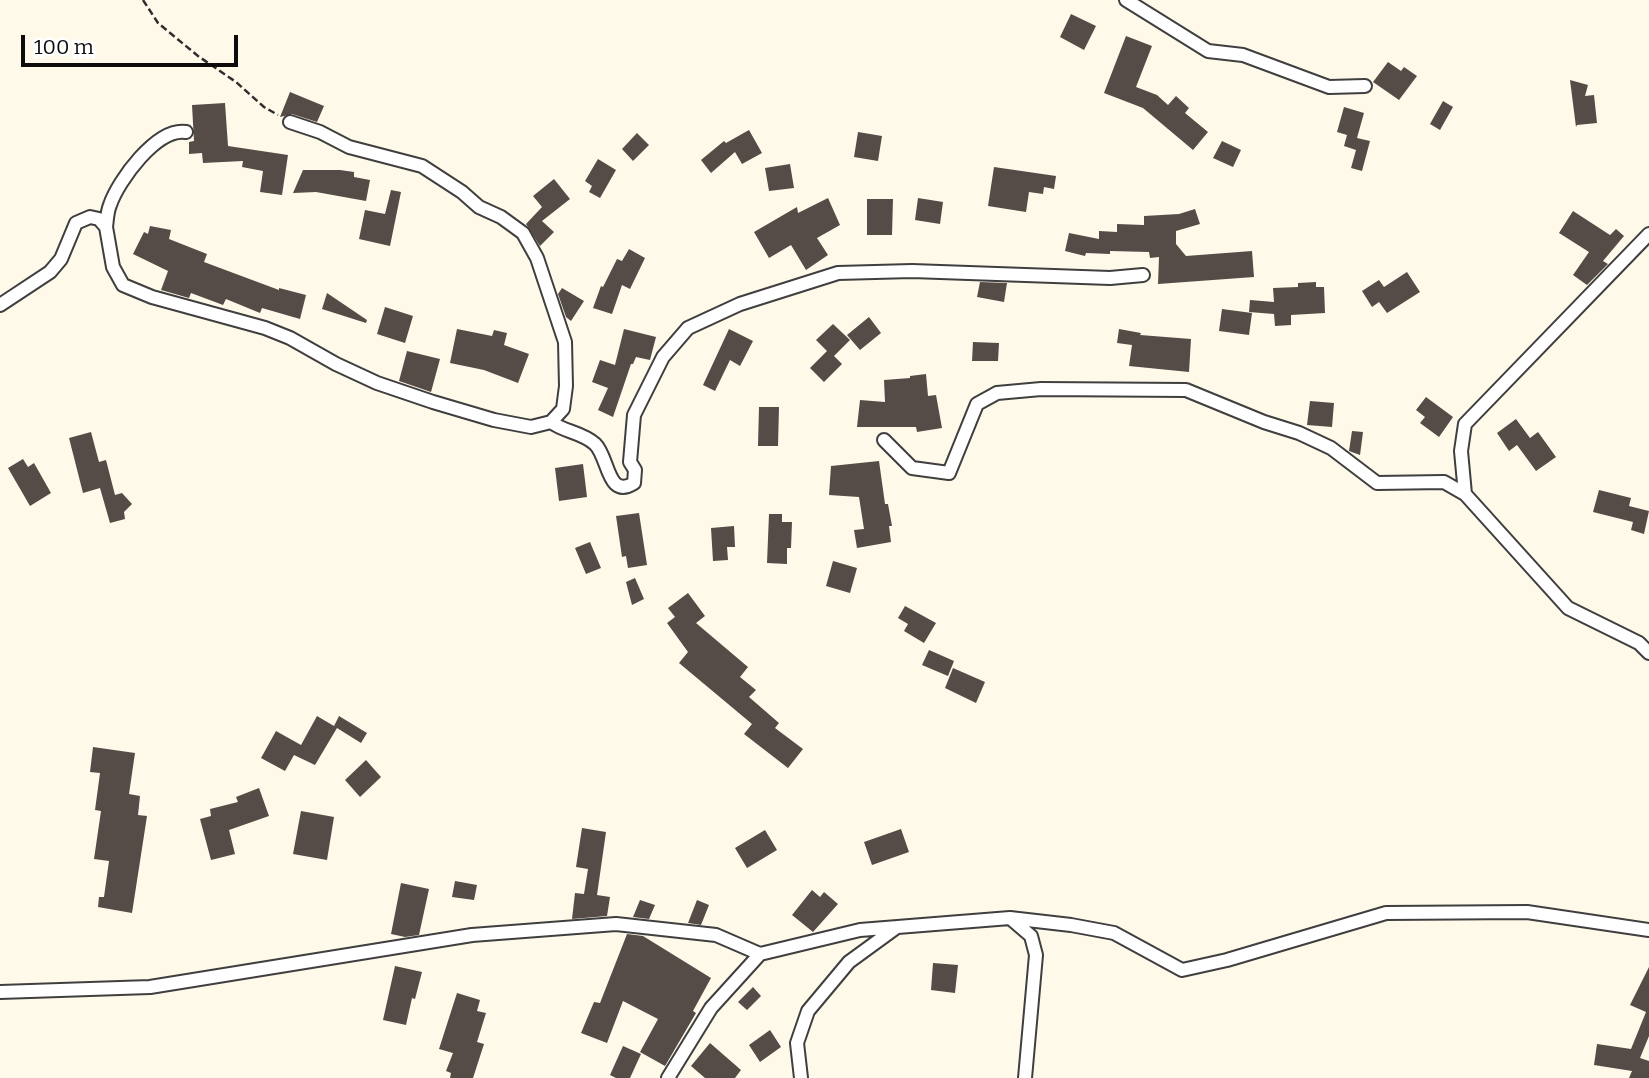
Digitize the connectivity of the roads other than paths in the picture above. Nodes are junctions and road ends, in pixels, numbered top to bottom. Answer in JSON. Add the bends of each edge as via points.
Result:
{"nodes":[{"id":1,"x":1126,"y":0,"type":"edge"},
{"id":2,"x":1365,"y":86,"type":"dead end"},
{"id":3,"x":290,"y":122,"type":"road end"},
{"id":4,"x":186,"y":132,"type":"dead end"},
{"id":5,"x":106,"y":227,"type":"junction"},
{"id":6,"x":1649,"y":234,"type":"edge"},
{"id":7,"x":1143,"y":275,"type":"dead end"},
{"id":8,"x":0,"y":305,"type":"edge"},
{"id":9,"x":551,"y":422,"type":"junction"},
{"id":10,"x":884,"y":440,"type":"dead end"},
{"id":11,"x":1465,"y":494,"type":"junction"},
{"id":12,"x":1649,"y":653,"type":"edge"},
{"id":13,"x":1010,"y":918,"type":"junction"},
{"id":14,"x":897,"y":927,"type":"junction"},
{"id":15,"x":1649,"y":930,"type":"edge"},
{"id":16,"x":761,"y":954,"type":"junction"},
{"id":17,"x":0,"y":992,"type":"edge"},
{"id":18,"x":668,"y":1078,"type":"edge"},
{"id":19,"x":801,"y":1078,"type":"edge"},
{"id":20,"x":1025,"y":1078,"type":"edge"}],
"edges":[{"from":1,"to":2,"type":"street","via":[[1208,51],[1243,55],[1329,87]]},
{"from":3,"to":9,"type":"street","via":[[349,147],[422,166],[523,233],[537,258],[565,342],[562,410]]},
{"from":4,"to":5,"type":"street","via":[[178,131],[152,144],[123,180],[110,205]]},
{"from":5,"to":8,"type":"street","via":[[90,217],[76,223],[61,259],[50,272]]},
{"from":5,"to":9,"type":"street","via":[[113,267],[123,285],[265,328],[336,365],[433,402],[531,427]]},
{"from":6,"to":11,"type":"street","via":[[1465,424],[1461,451]]},
{"from":7,"to":9,"type":"street","via":[[838,273],[740,304],[688,328],[663,357],[634,415],[630,462],[634,483],[627,487],[613,483],[596,444]]},
{"from":10,"to":11,"type":"street","via":[[912,468],[949,473],[977,404],[998,393],[1186,390],[1331,448],[1377,483],[1444,482]]},
{"from":11,"to":12,"type":"street","via":[[1568,608],[1639,643]]},
{"from":13,"to":14,"type":"street"},
{"from":13,"to":15,"type":"street","via":[[1114,933],[1182,970],[1386,913],[1527,912]]},
{"from":13,"to":20,"type":"street","via":[[1031,936],[1036,955]]},
{"from":14,"to":16,"type":"street","via":[[849,932]]},
{"from":14,"to":19,"type":"street","via":[[849,962],[808,1011],[797,1043]]},
{"from":16,"to":17,"type":"street","via":[[716,935],[616,924],[472,935],[150,988]]},
{"from":16,"to":18,"type":"street","via":[[711,1008]]}]}
